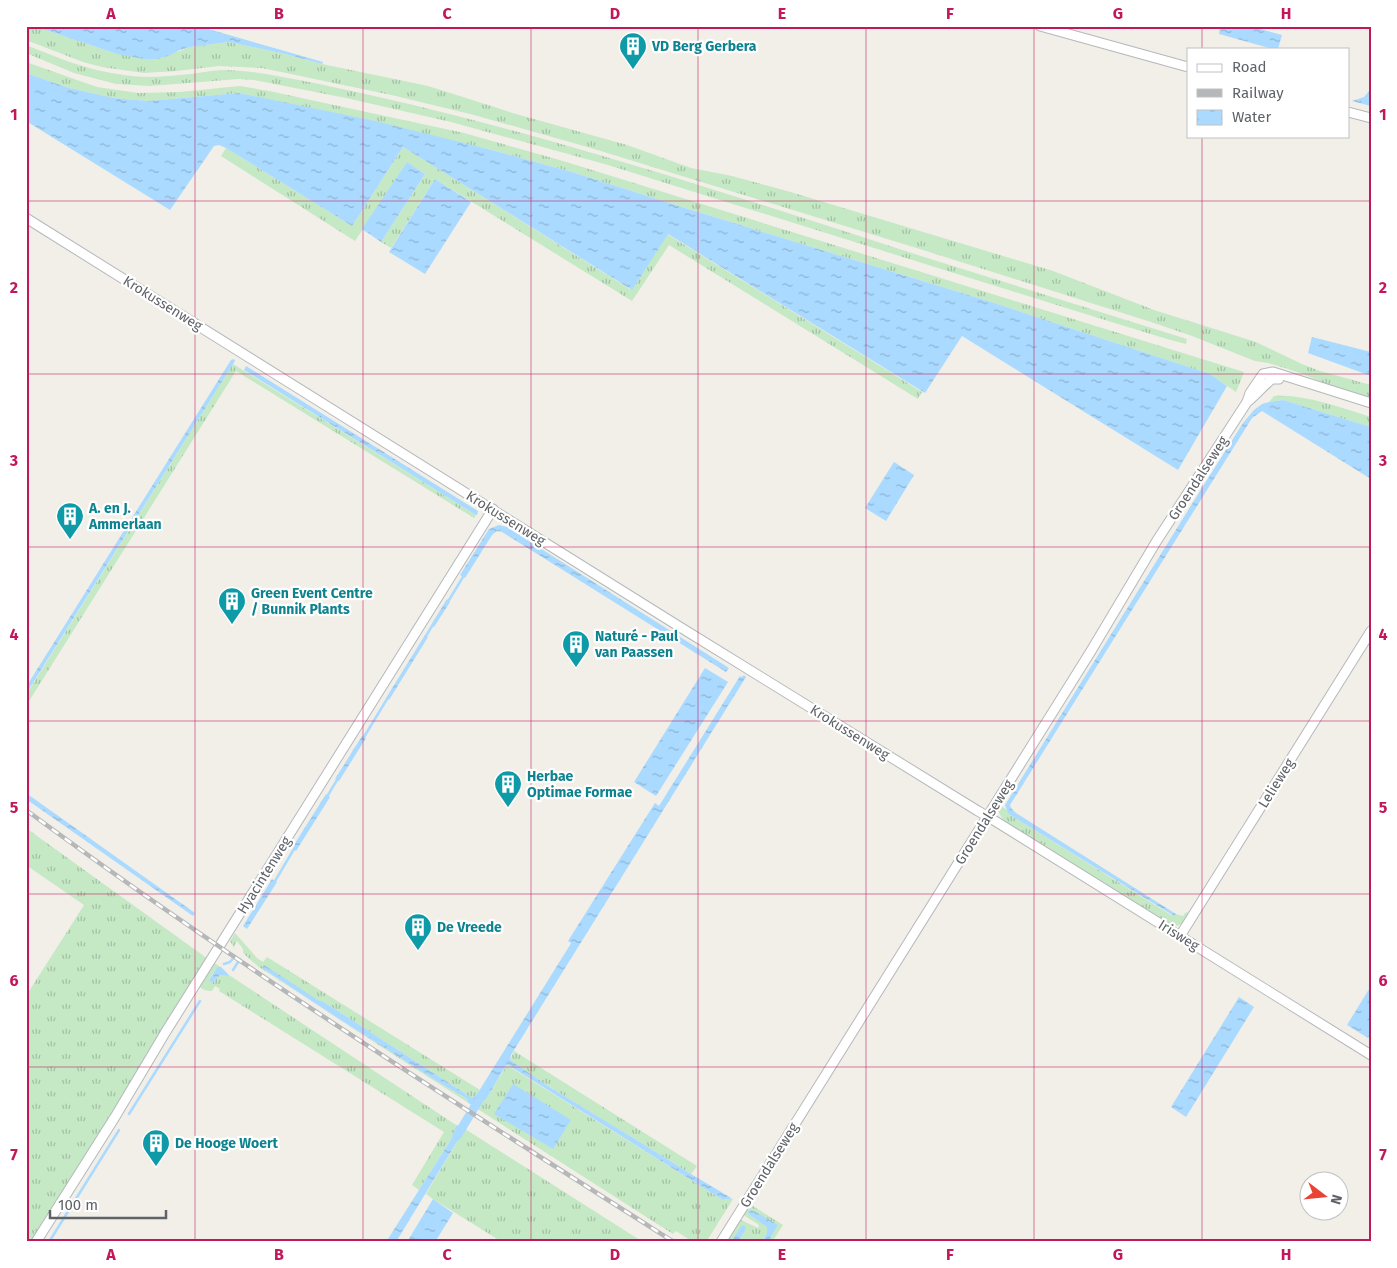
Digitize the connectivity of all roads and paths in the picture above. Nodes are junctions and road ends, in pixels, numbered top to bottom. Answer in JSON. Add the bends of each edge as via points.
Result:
{"nodes":[{"id":1,"x":1040,"y":26,"type":"edge"},
{"id":2,"x":1187,"y":67,"type":"edge"},
{"id":3,"x":1350,"y":113,"type":"edge"},
{"id":4,"x":1371,"y":118,"type":"edge"},
{"id":5,"x":26,"y":218,"type":"edge"},
{"id":6,"x":1262,"y":374,"type":"junction"},
{"id":7,"x":1279,"y":379,"type":"junction"},
{"id":8,"x":1301,"y":382,"type":"junction"},
{"id":9,"x":1247,"y":402,"type":"junction"},
{"id":10,"x":1371,"y":403,"type":"edge"},
{"id":11,"x":493,"y":509,"type":"junction"},
{"id":12,"x":1371,"y":631,"type":"edge"},
{"id":13,"x":987,"y":816,"type":"junction"},
{"id":14,"x":1180,"y":936,"type":"junction"},
{"id":15,"x":1371,"y":1056,"type":"edge"},
{"id":16,"x":36,"y":1242,"type":"edge"},
{"id":17,"x":721,"y":1242,"type":"edge"}],
"edges":[{"from":1,"to":2,"type":"street"},
{"from":3,"to":4,"type":"street"},
{"from":5,"to":11,"type":"street","name":"Krokussenweg"},
{"from":6,"to":7,"type":"street"},
{"from":6,"to":8,"type":"street","via":[[1273,372]]},
{"from":6,"to":9,"type":"street","name":"Groendalseweg"},
{"from":7,"to":8,"type":"street"},
{"from":7,"to":9,"type":"street","name":"Groendalseweg","via":[[1272,379]]},
{"from":8,"to":10,"type":"street"},
{"from":9,"to":13,"type":"street","name":"Groendalseweg","via":[[1156,542]]},
{"from":11,"to":13,"type":"street","name":"Krokussenweg"},
{"from":11,"to":16,"type":"street","name":"Hyacintenweg"},
{"from":12,"to":14,"type":"street","name":"Lelieweg"},
{"from":13,"to":14,"type":"street","name":"Irisweg"},
{"from":13,"to":17,"type":"street","name":"Groendalseweg"},
{"from":14,"to":15,"type":"street","name":"Irisweg"}]}
